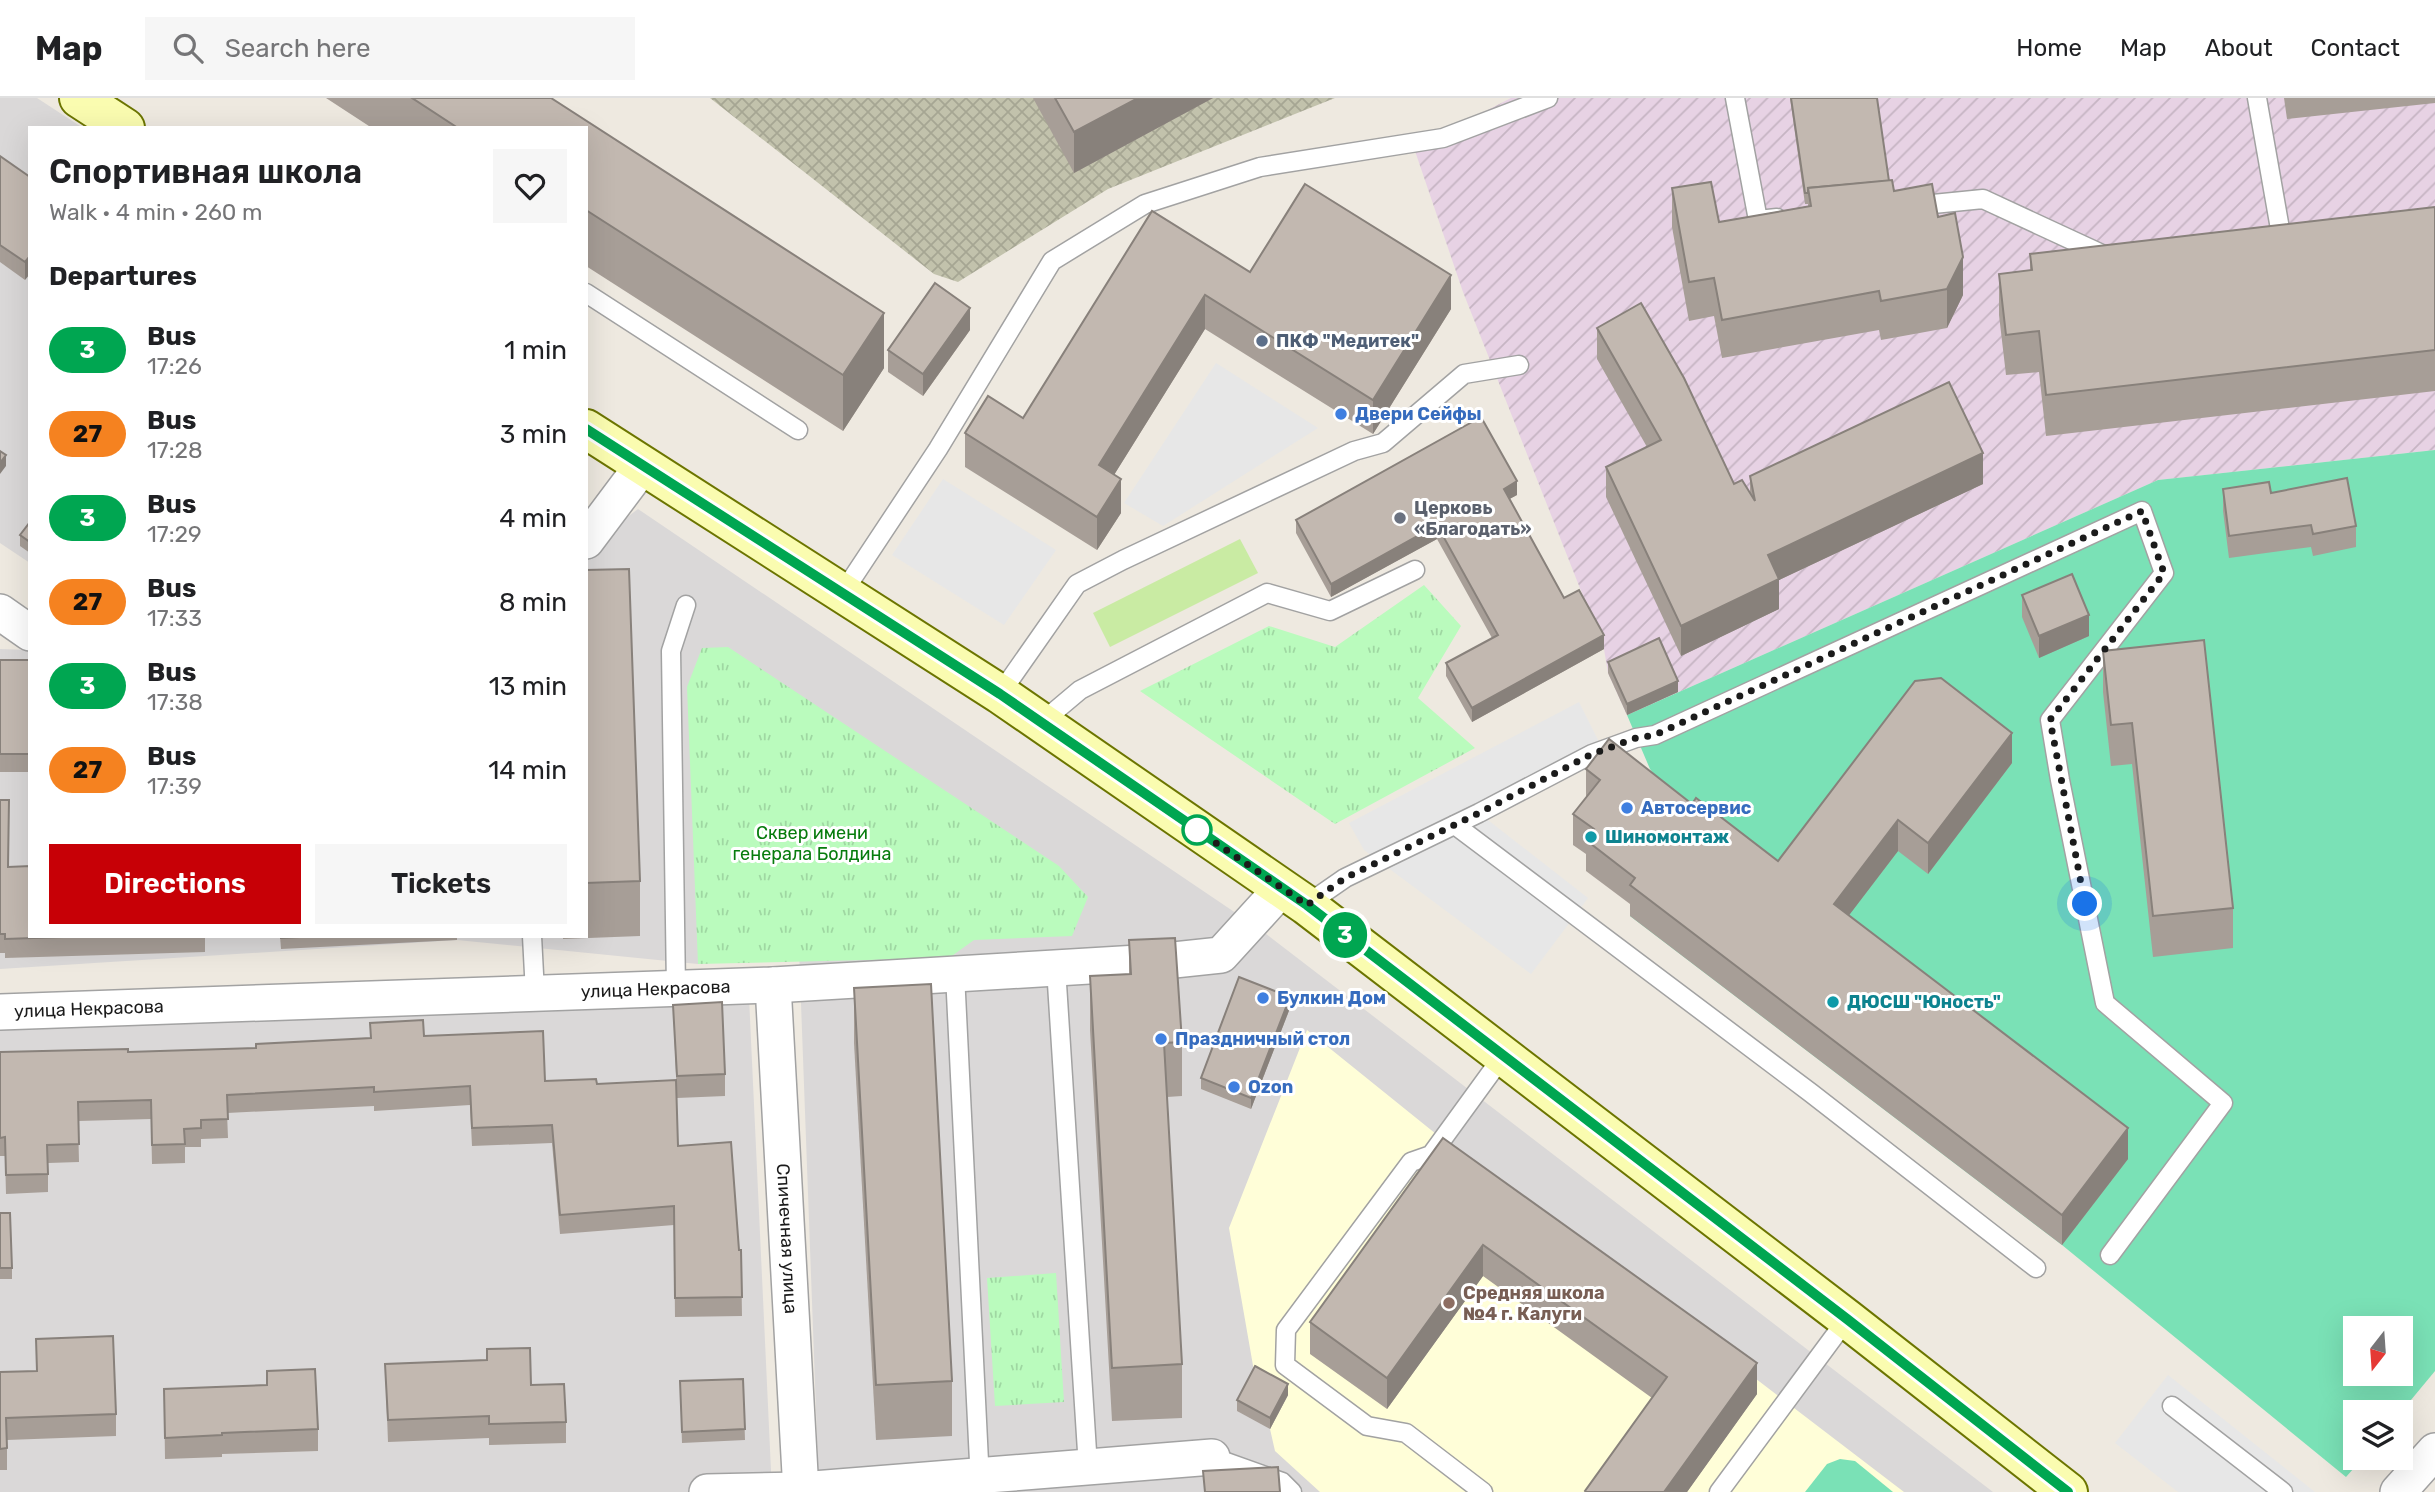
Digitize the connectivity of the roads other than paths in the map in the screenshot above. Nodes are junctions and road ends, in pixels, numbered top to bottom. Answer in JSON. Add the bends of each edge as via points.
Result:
{"nodes":[{"id":1,"x":79,"y":98,"type":"edge"},
{"id":2,"x":1548,"y":98,"type":"edge"},
{"id":3,"x":1735,"y":98,"type":"edge"},
{"id":4,"x":2257,"y":98,"type":"edge"},
{"id":5,"x":122,"y":126,"type":"edge"},
{"id":6,"x":1891,"y":208,"type":"edge"},
{"id":7,"x":1798,"y":216,"type":"edge"},
{"id":8,"x":2284,"y":249,"type":"edge"},
{"id":9,"x":2124,"y":265,"type":"edge"},
{"id":10,"x":588,"y":294,"type":"edge"},
{"id":11,"x":1519,"y":365,"type":"dead end"},
{"id":12,"x":588,"y":430,"type":"edge"},
{"id":13,"x":798,"y":430,"type":"dead end"},
{"id":14,"x":643,"y":466,"type":"junction"},
{"id":15,"x":588,"y":538,"type":"edge"},
{"id":16,"x":1415,"y":570,"type":"dead end"},
{"id":17,"x":842,"y":594,"type":"junction"},
{"id":18,"x":685,"y":605,"type":"dead end"},
{"id":19,"x":0,"y":612,"type":"edge"},
{"id":20,"x":28,"y":633,"type":"edge"},
{"id":21,"x":0,"y":642,"type":"edge"},
{"id":22,"x":28,"y":644,"type":"edge"},
{"id":23,"x":1000,"y":694,"type":"junction"},
{"id":24,"x":1042,"y":722,"type":"junction"},
{"id":25,"x":1455,"y":825,"type":"junction"},
{"id":26,"x":1294,"y":897,"type":"junction"},
{"id":27,"x":532,"y":938,"type":"edge"},
{"id":28,"x":1056,"y":968,"type":"junction"},
{"id":29,"x":955,"y":974,"type":"junction"},
{"id":30,"x":773,"y":985,"type":"junction"},
{"id":31,"x":676,"y":989,"type":"junction"},
{"id":32,"x":535,"y":993,"type":"junction"},
{"id":33,"x":0,"y":1012,"type":"edge"},
{"id":34,"x":1503,"y":1056,"type":"junction"},
{"id":35,"x":2110,"y":1255,"type":"dead end"},
{"id":36,"x":2036,"y":1268,"type":"dead end"},
{"id":37,"x":1847,"y":1319,"type":"junction"},
{"id":38,"x":2172,"y":1406,"type":"dead end"},
{"id":39,"x":2435,"y":1451,"type":"edge"},
{"id":40,"x":1213,"y":1457,"type":"joint"},
{"id":41,"x":1088,"y":1467,"type":"junction"},
{"id":42,"x":980,"y":1485,"type":"edge"},
{"id":43,"x":801,"y":1491,"type":"edge"},
{"id":44,"x":707,"y":1492,"type":"edge"},
{"id":45,"x":1292,"y":1492,"type":"edge"},
{"id":46,"x":1483,"y":1492,"type":"edge"},
{"id":47,"x":1719,"y":1492,"type":"edge"},
{"id":48,"x":2068,"y":1492,"type":"edge"},
{"id":49,"x":2283,"y":1492,"type":"edge"},
{"id":50,"x":2398,"y":1492,"type":"edge"}],
"edges":[{"from":1,"to":5,"type":"main road"},
{"from":2,"to":17,"type":"lane","via":[[1443,138],[1260,167],[1145,204],[1052,261],[938,449]]},
{"from":3,"to":7,"type":"lane","via":[[1758,220]]},
{"from":4,"to":8,"type":"lane"},
{"from":6,"to":9,"type":"lane","via":[[1983,199]]},
{"from":10,"to":13,"type":"lane"},
{"from":11,"to":23,"type":"lane","via":[[1464,373],[1383,443],[1354,451],[1077,584]]},
{"from":12,"to":14,"type":"main road"},
{"from":14,"to":15,"type":"street"},
{"from":14,"to":17,"type":"main road"},
{"from":16,"to":24,"type":"lane","via":[[1330,611],[1268,593],[1080,691]]},
{"from":17,"to":23,"type":"main road"},
{"from":18,"to":31,"type":"lane","via":[[671,651]]},
{"from":19,"to":20,"type":"street"},
{"from":21,"to":22,"type":"street"},
{"from":23,"to":24,"type":"main road"},
{"from":24,"to":26,"type":"main road"},
{"from":25,"to":26,"type":"lane"},
{"from":25,"to":35,"type":"lane","via":[[1592,754],[1655,735],[2142,511],[2164,573],[2050,720],[2105,1003],[2224,1103]]},
{"from":25,"to":36,"type":"lane"},
{"from":26,"to":28,"type":"street","name":"улица Некрасова","via":[[1222,955]]},
{"from":26,"to":34,"type":"main road"},
{"from":27,"to":32,"type":"lane"},
{"from":28,"to":29,"type":"street","name":"улица Некрасова"},
{"from":28,"to":41,"type":"lane"},
{"from":29,"to":30,"type":"street","name":"улица Некрасова"},
{"from":29,"to":42,"type":"lane"},
{"from":30,"to":31,"type":"street","name":"улица Некрасова"},
{"from":30,"to":43,"type":"street","name":"Спичечная улица"},
{"from":31,"to":32,"type":"street","name":"улица Некрасова"},
{"from":32,"to":33,"type":"street","name":"улица Некрасова"},
{"from":34,"to":37,"type":"main road"},
{"from":34,"to":46,"type":"lane","via":[[1431,1155],[1411,1162],[1286,1330],[1285,1365],[1367,1426],[1406,1433]]},
{"from":37,"to":47,"type":"lane"},
{"from":37,"to":48,"type":"main road"},
{"from":38,"to":49,"type":"lane"},
{"from":39,"to":50,"type":"street"},
{"from":40,"to":41,"type":"street"},
{"from":40,"to":45,"type":"lane","via":[[1283,1482]]},
{"from":41,"to":42,"type":"street"},
{"from":42,"to":43,"type":"street"},
{"from":43,"to":44,"type":"street"}]}
